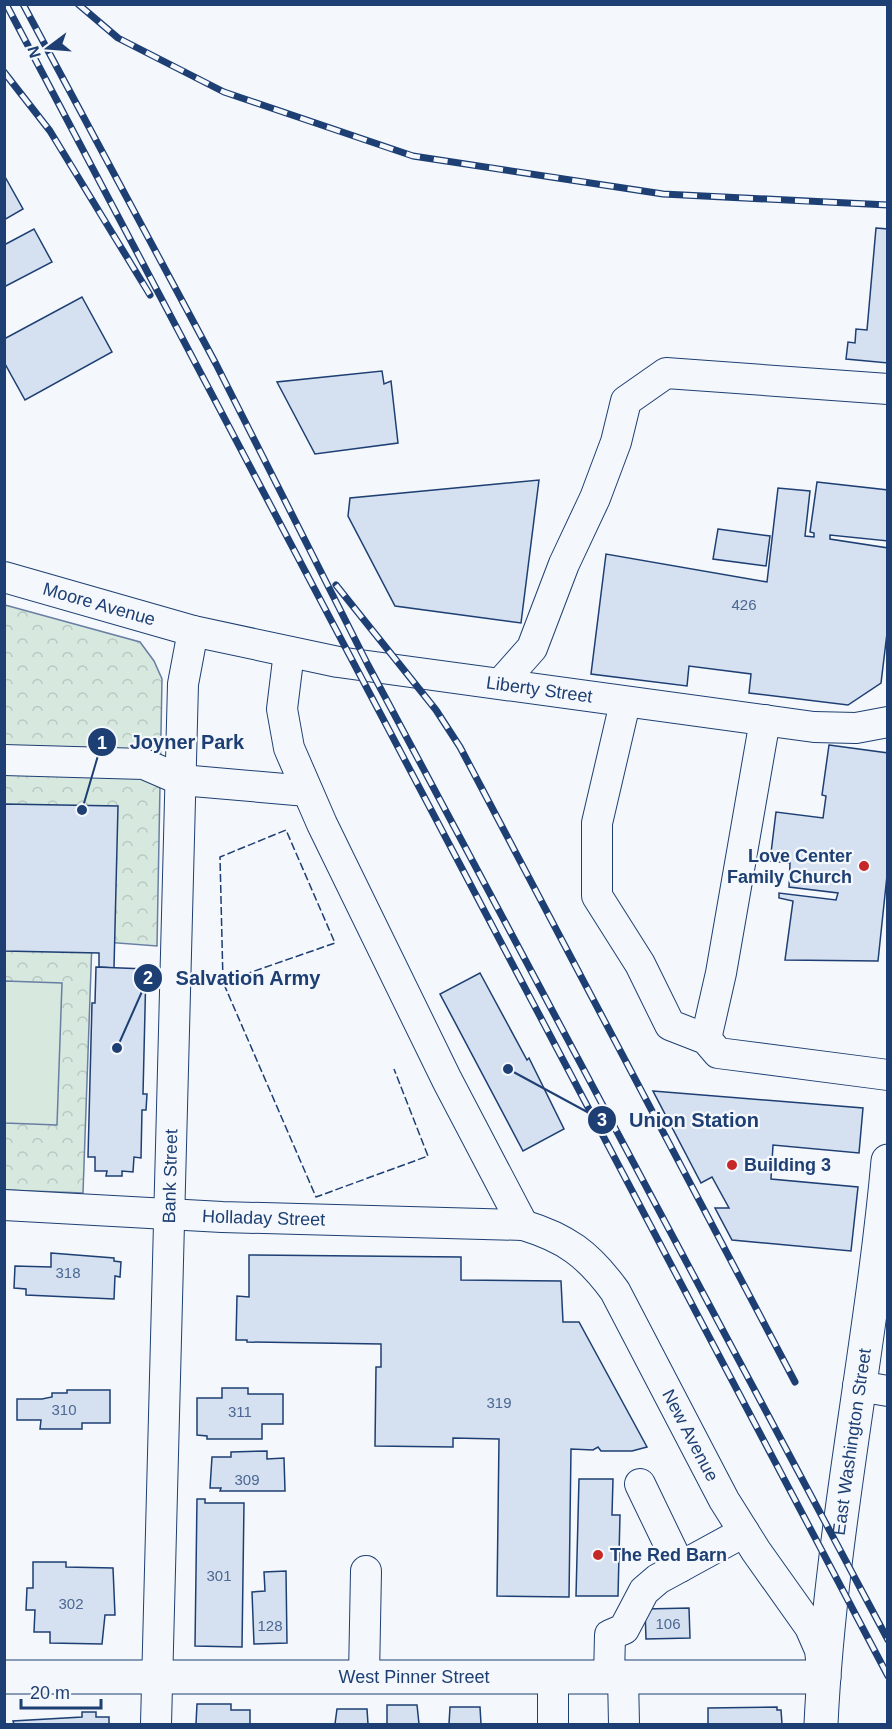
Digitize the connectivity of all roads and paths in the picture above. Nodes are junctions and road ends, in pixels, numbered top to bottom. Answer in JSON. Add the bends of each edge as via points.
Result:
{"nodes":[{"id":1,"x":888,"y":389,"type":"edge"},
{"id":2,"x":4,"y":577,"type":"edge"},
{"id":3,"x":193,"y":631,"type":"junction"},
{"id":4,"x":289,"y":652,"type":"junction"},
{"id":5,"x":501,"y":683,"type":"junction"},
{"id":6,"x":625,"y":703,"type":"junction"},
{"id":7,"x":765,"y":720,"type":"junction"},
{"id":8,"x":888,"y":722,"type":"edge"},
{"id":9,"x":4,"y":760,"type":"edge"},
{"id":10,"x":181,"y":780,"type":"junction"},
{"id":11,"x":307,"y":791,"type":"junction"},
{"id":12,"x":706,"y":1039,"type":"junction"},
{"id":13,"x":888,"y":1075,"type":"edge"},
{"id":14,"x":888,"y":1161,"type":"edge"},
{"id":15,"x":4,"y":1205,"type":"edge"},
{"id":16,"x":171,"y":1214,"type":"junction"},
{"id":17,"x":523,"y":1225,"type":"junction"},
{"id":18,"x":873,"y":1389,"type":"edge"},
{"id":19,"x":640,"y":1484,"type":"dead end"},
{"id":20,"x":744,"y":1532,"type":"junction"},
{"id":21,"x":680,"y":1567,"type":"junction"},
{"id":22,"x":366,"y":1571,"type":"dead end"},
{"id":23,"x":156,"y":1676,"type":"junction"},
{"id":24,"x":364,"y":1676,"type":"junction"},
{"id":25,"x":553,"y":1676,"type":"junction"},
{"id":26,"x":4,"y":1677,"type":"edge"},
{"id":27,"x":616,"y":1677,"type":"junction"},
{"id":28,"x":824,"y":1677,"type":"junction"},
{"id":29,"x":156,"y":1725,"type":"edge"},
{"id":30,"x":553,"y":1725,"type":"edge"},
{"id":31,"x":624,"y":1725,"type":"edge"},
{"id":32,"x":821,"y":1725,"type":"edge"}],
"edges":[{"from":1,"to":5,"type":"street","via":[[666,373],[626,401],[595,498],[564,564],[532,648]]},
{"from":2,"to":3,"type":"street","name":"Moore Avenue"},
{"from":3,"to":4,"type":"street","name":"Liberty Street"},
{"from":3,"to":10,"type":"street","name":"Bank Street","via":[[183,684]]},
{"from":4,"to":5,"type":"street","name":"Liberty Street"},
{"from":4,"to":11,"type":"street","via":[[282,710],[289,748]]},
{"from":5,"to":6,"type":"street","name":"Liberty Street"},
{"from":6,"to":7,"type":"street","name":"Liberty Street"},
{"from":6,"to":12,"type":"street","via":[[597,823],[597,896],[640,964],[670,1025]]},
{"from":7,"to":8,"type":"street","name":"Liberty Street","via":[[856,728]]},
{"from":7,"to":12,"type":"street"},
{"from":9,"to":10,"type":"street","via":[[144,764]]},
{"from":10,"to":11,"type":"street"},
{"from":10,"to":16,"type":"street","name":"Bank Street"},
{"from":11,"to":17,"type":"street","via":[[447,1080]]},
{"from":12,"to":13,"type":"street","via":[[718,1053]]},
{"from":14,"to":18,"type":"main road","name":"East Washington Street"},
{"from":15,"to":16,"type":"street","name":"Holladay Street"},
{"from":16,"to":17,"type":"street","name":"Holladay Street"},
{"from":16,"to":23,"type":"street","name":"Bank Street"},
{"from":17,"to":20,"type":"street","name":"New Avenue","via":[[551,1233],[576,1248],[615,1291]]},
{"from":18,"to":28,"type":"main road","name":"East Washington Street"},
{"from":19,"to":21,"type":"street"},
{"from":20,"to":21,"type":"street"},
{"from":20,"to":28,"type":"street","name":"New Avenue","via":[[810,1626],[820,1650]]},
{"from":21,"to":27,"type":"street","via":[[644,1591],[624,1629],[609,1635]]},
{"from":22,"to":24,"type":"street"},
{"from":23,"to":24,"type":"main road","name":"West Pinner Street"},
{"from":23,"to":26,"type":"main road","name":"West Pinner Street"},
{"from":23,"to":29,"type":"street","name":"Bank Street"},
{"from":24,"to":25,"type":"main road","name":"West Pinner Street"},
{"from":25,"to":27,"type":"main road","name":"West Pinner Street"},
{"from":25,"to":30,"type":"street"},
{"from":27,"to":28,"type":"main road","name":"West Pinner Street"},
{"from":27,"to":31,"type":"street"},
{"from":28,"to":32,"type":"main road","name":"East Washington Street"}]}
